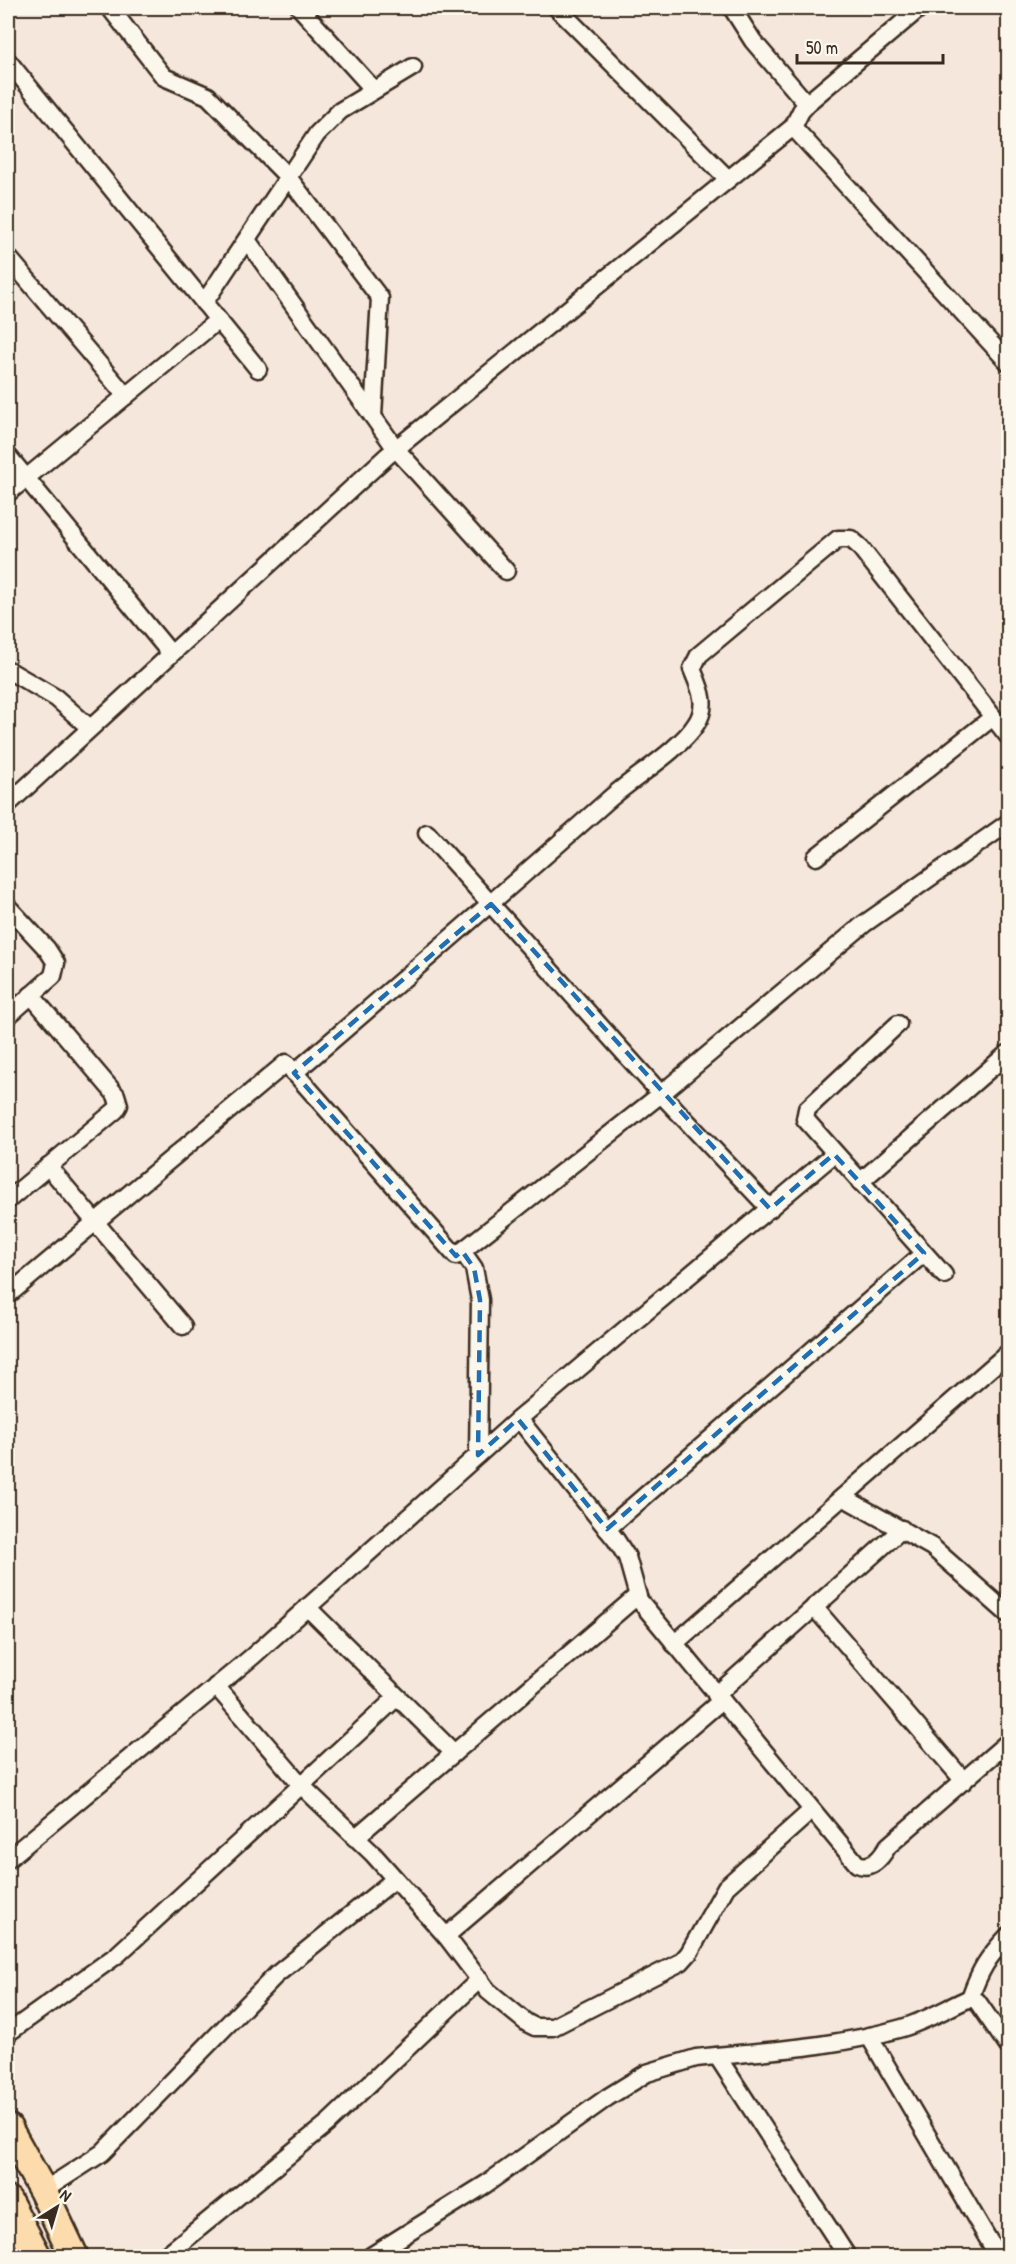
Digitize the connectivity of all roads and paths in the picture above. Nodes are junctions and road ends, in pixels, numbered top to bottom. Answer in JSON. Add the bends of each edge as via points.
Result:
{"nodes":[{"id":1,"x":110,"y":8,"type":"edge"},
{"id":2,"x":300,"y":8,"type":"edge"},
{"id":3,"x":557,"y":8,"type":"edge"},
{"id":4,"x":732,"y":8,"type":"edge"},
{"id":5,"x":921,"y":8,"type":"edge"},
{"id":6,"x":8,"y":61,"type":"edge"},
{"id":7,"x":413,"y":67,"type":"dead end"},
{"id":8,"x":374,"y":90,"type":"junction"},
{"id":9,"x":807,"y":104,"type":"junction"},
{"id":10,"x":793,"y":127,"type":"junction"},
{"id":11,"x":288,"y":177,"type":"junction"},
{"id":12,"x":729,"y":179,"type":"junction"},
{"id":13,"x":247,"y":240,"type":"junction"},
{"id":14,"x":8,"y":257,"type":"edge"},
{"id":15,"x":204,"y":303,"type":"junction"},
{"id":16,"x":218,"y":320,"type":"junction"},
{"id":17,"x":1008,"y":362,"type":"edge"},
{"id":18,"x":258,"y":369,"type":"dead end"},
{"id":19,"x":126,"y":396,"type":"junction"},
{"id":20,"x":373,"y":416,"type":"junction"},
{"id":21,"x":396,"y":448,"type":"junction"},
{"id":22,"x":8,"y":456,"type":"edge"},
{"id":23,"x":26,"y":479,"type":"junction"},
{"id":24,"x":8,"y":493,"type":"edge"},
{"id":25,"x":506,"y":571,"type":"dead end"},
{"id":26,"x":171,"y":654,"type":"junction"},
{"id":27,"x":8,"y":670,"type":"edge"},
{"id":28,"x":993,"y":717,"type":"junction"},
{"id":29,"x":90,"y":728,"type":"junction"},
{"id":30,"x":1008,"y":736,"type":"edge"},
{"id":31,"x":8,"y":804,"type":"edge"},
{"id":32,"x":1008,"y":823,"type":"edge"},
{"id":33,"x":427,"y":833,"type":"dead end"},
{"id":34,"x":816,"y":857,"type":"dead end"},
{"id":35,"x":491,"y":904,"type":"junction"},
{"id":36,"x":8,"y":907,"type":"edge"},
{"id":37,"x":31,"y":995,"type":"junction"},
{"id":38,"x":8,"y":1016,"type":"edge"},
{"id":39,"x":898,"y":1024,"type":"dead end"},
{"id":40,"x":1007,"y":1054,"type":"dead end"},
{"id":41,"x":294,"y":1073,"type":"junction"},
{"id":42,"x":661,"y":1094,"type":"junction"},
{"id":43,"x":834,"y":1154,"type":"junction"},
{"id":44,"x":48,"y":1166,"type":"junction"},
{"id":45,"x":860,"y":1182,"type":"junction"},
{"id":46,"x":8,"y":1200,"type":"edge"},
{"id":47,"x":770,"y":1209,"type":"junction"},
{"id":48,"x":95,"y":1222,"type":"junction"},
{"id":49,"x":462,"y":1251,"type":"junction"},
{"id":50,"x":924,"y":1253,"type":"junction"},
{"id":51,"x":944,"y":1275,"type":"dead end"},
{"id":52,"x":8,"y":1295,"type":"edge"},
{"id":53,"x":183,"y":1326,"type":"dead end"},
{"id":54,"x":1008,"y":1353,"type":"edge"},
{"id":55,"x":519,"y":1419,"type":"junction"},
{"id":56,"x":478,"y":1455,"type":"junction"},
{"id":57,"x":843,"y":1497,"type":"junction"},
{"id":58,"x":607,"y":1529,"type":"junction"},
{"id":59,"x":902,"y":1529,"type":"junction"},
{"id":60,"x":637,"y":1596,"type":"junction"},
{"id":61,"x":1002,"y":1597,"type":"edge"},
{"id":62,"x":307,"y":1607,"type":"junction"},
{"id":63,"x":814,"y":1607,"type":"junction"},
{"id":64,"x":1008,"y":1614,"type":"edge"},
{"id":65,"x":674,"y":1644,"type":"junction"},
{"id":66,"x":216,"y":1686,"type":"junction"},
{"id":67,"x":397,"y":1697,"type":"junction"},
{"id":68,"x":719,"y":1698,"type":"junction"},
{"id":69,"x":1008,"y":1742,"type":"edge"},
{"id":70,"x":454,"y":1753,"type":"junction"},
{"id":71,"x":963,"y":1781,"type":"junction"},
{"id":72,"x":302,"y":1786,"type":"junction"},
{"id":73,"x":812,"y":1810,"type":"junction"},
{"id":74,"x":355,"y":1838,"type":"junction"},
{"id":75,"x":8,"y":1859,"type":"edge"},
{"id":76,"x":395,"y":1879,"type":"junction"},
{"id":77,"x":446,"y":1936,"type":"junction"},
{"id":78,"x":1008,"y":1936,"type":"edge"},
{"id":79,"x":480,"y":1979,"type":"junction"},
{"id":80,"x":970,"y":1998,"type":"junction"},
{"id":81,"x":8,"y":2033,"type":"edge"},
{"id":82,"x":869,"y":2036,"type":"junction"},
{"id":83,"x":1008,"y":2046,"type":"edge"},
{"id":84,"x":717,"y":2056,"type":"junction"},
{"id":85,"x":8,"y":2128,"type":"edge"},
{"id":86,"x":43,"y":2191,"type":"junction"},
{"id":87,"x":8,"y":2201,"type":"edge"},
{"id":88,"x":37,"y":2256,"type":"edge"},
{"id":89,"x":74,"y":2256,"type":"edge"},
{"id":90,"x":165,"y":2256,"type":"edge"},
{"id":91,"x":371,"y":2256,"type":"edge"},
{"id":92,"x":847,"y":2256,"type":"edge"},
{"id":93,"x":998,"y":2256,"type":"edge"}],
"edges":[{"from":1,"to":11,"type":"street","via":[[164,77],[208,96]]},
{"from":2,"to":8,"type":"street"},
{"from":3,"to":12,"type":"street"},
{"from":4,"to":9,"type":"street","via":[[757,45]]},
{"from":5,"to":9,"type":"street"},
{"from":6,"to":15,"type":"street"},
{"from":7,"to":8,"type":"street"},
{"from":8,"to":11,"type":"street","via":[[328,120]]},
{"from":9,"to":10,"type":"street"},
{"from":10,"to":12,"type":"street"},
{"from":10,"to":17,"type":"street"},
{"from":11,"to":13,"type":"street"},
{"from":11,"to":20,"type":"street","via":[[380,298]]},
{"from":12,"to":21,"type":"street"},
{"from":13,"to":15,"type":"street"},
{"from":13,"to":20,"type":"street"},
{"from":14,"to":19,"type":"street"},
{"from":15,"to":16,"type":"street"},
{"from":16,"to":18,"type":"street"},
{"from":16,"to":19,"type":"street"},
{"from":19,"to":23,"type":"street"},
{"from":20,"to":21,"type":"street"},
{"from":21,"to":25,"type":"street"},
{"from":21,"to":26,"type":"street"},
{"from":22,"to":23,"type":"street"},
{"from":23,"to":24,"type":"street"},
{"from":23,"to":26,"type":"street"},
{"from":26,"to":29,"type":"street"},
{"from":27,"to":29,"type":"street","via":[[56,698]]},
{"from":28,"to":30,"type":"street"},
{"from":28,"to":34,"type":"street"},
{"from":28,"to":35,"type":"street","via":[[859,546],[851,539],[838,539],[699,655],[692,669],[703,697],[702,712],[687,737],[616,792]]},
{"from":29,"to":31,"type":"street"},
{"from":32,"to":42,"type":"street","via":[[864,924]]},
{"from":33,"to":35,"type":"street"},
{"from":35,"to":41,"type":"street"},
{"from":35,"to":42,"type":"street"},
{"from":36,"to":37,"type":"street","via":[[56,963],[53,976]]},
{"from":37,"to":38,"type":"street"},
{"from":37,"to":44,"type":"street","via":[[118,1100],[116,1110]]},
{"from":39,"to":43,"type":"street","via":[[807,1109],[807,1123]]},
{"from":40,"to":45,"type":"street"},
{"from":41,"to":48,"type":"street","via":[[286,1063]]},
{"from":41,"to":49,"type":"street","via":[[456,1256]]},
{"from":42,"to":47,"type":"street"},
{"from":42,"to":49,"type":"street"},
{"from":43,"to":45,"type":"street"},
{"from":43,"to":47,"type":"street"},
{"from":44,"to":46,"type":"street"},
{"from":44,"to":48,"type":"street"},
{"from":45,"to":50,"type":"street"},
{"from":47,"to":55,"type":"street"},
{"from":48,"to":52,"type":"street"},
{"from":48,"to":53,"type":"street"},
{"from":49,"to":56,"type":"street","via":[[474,1268],[480,1300]]},
{"from":50,"to":51,"type":"street"},
{"from":50,"to":58,"type":"street"},
{"from":54,"to":57,"type":"street"},
{"from":55,"to":56,"type":"street"},
{"from":55,"to":58,"type":"street"},
{"from":56,"to":62,"type":"street"},
{"from":57,"to":59,"type":"street"},
{"from":57,"to":65,"type":"street"},
{"from":58,"to":60,"type":"street","via":[[627,1557]]},
{"from":59,"to":61,"type":"street"},
{"from":59,"to":63,"type":"street"},
{"from":60,"to":65,"type":"street"},
{"from":60,"to":70,"type":"street"},
{"from":61,"to":64,"type":"street"},
{"from":62,"to":66,"type":"street"},
{"from":62,"to":67,"type":"street"},
{"from":63,"to":68,"type":"street"},
{"from":63,"to":71,"type":"street"},
{"from":65,"to":68,"type":"street"},
{"from":66,"to":72,"type":"street"},
{"from":66,"to":75,"type":"street"},
{"from":67,"to":70,"type":"street"},
{"from":67,"to":72,"type":"street"},
{"from":68,"to":73,"type":"street"},
{"from":68,"to":77,"type":"street"},
{"from":69,"to":71,"type":"street"},
{"from":70,"to":74,"type":"street"},
{"from":71,"to":73,"type":"street","via":[[867,1866],[857,1864]]},
{"from":72,"to":74,"type":"street"},
{"from":72,"to":81,"type":"street","via":[[117,1955]]},
{"from":73,"to":79,"type":"street","via":[[726,1887],[685,1958],[636,1986],[544,2028],[515,2015]]},
{"from":74,"to":76,"type":"street"},
{"from":76,"to":77,"type":"street"},
{"from":76,"to":86,"type":"street","via":[[276,1975],[102,2153]]},
{"from":77,"to":79,"type":"street"},
{"from":78,"to":80,"type":"street","via":[[980,1971]]},
{"from":79,"to":90,"type":"street","via":[[328,2123]]},
{"from":80,"to":82,"type":"street","via":[[934,2016]]},
{"from":80,"to":83,"type":"street","via":[[977,2001]]},
{"from":82,"to":84,"type":"street"},
{"from":82,"to":93,"type":"street"},
{"from":84,"to":91,"type":"street","via":[[646,2073],[486,2184]]},
{"from":84,"to":92,"type":"street"},
{"from":85,"to":86,"type":"highway"},
{"from":86,"to":89,"type":"highway"},
{"from":87,"to":88,"type":"highway"}]}
